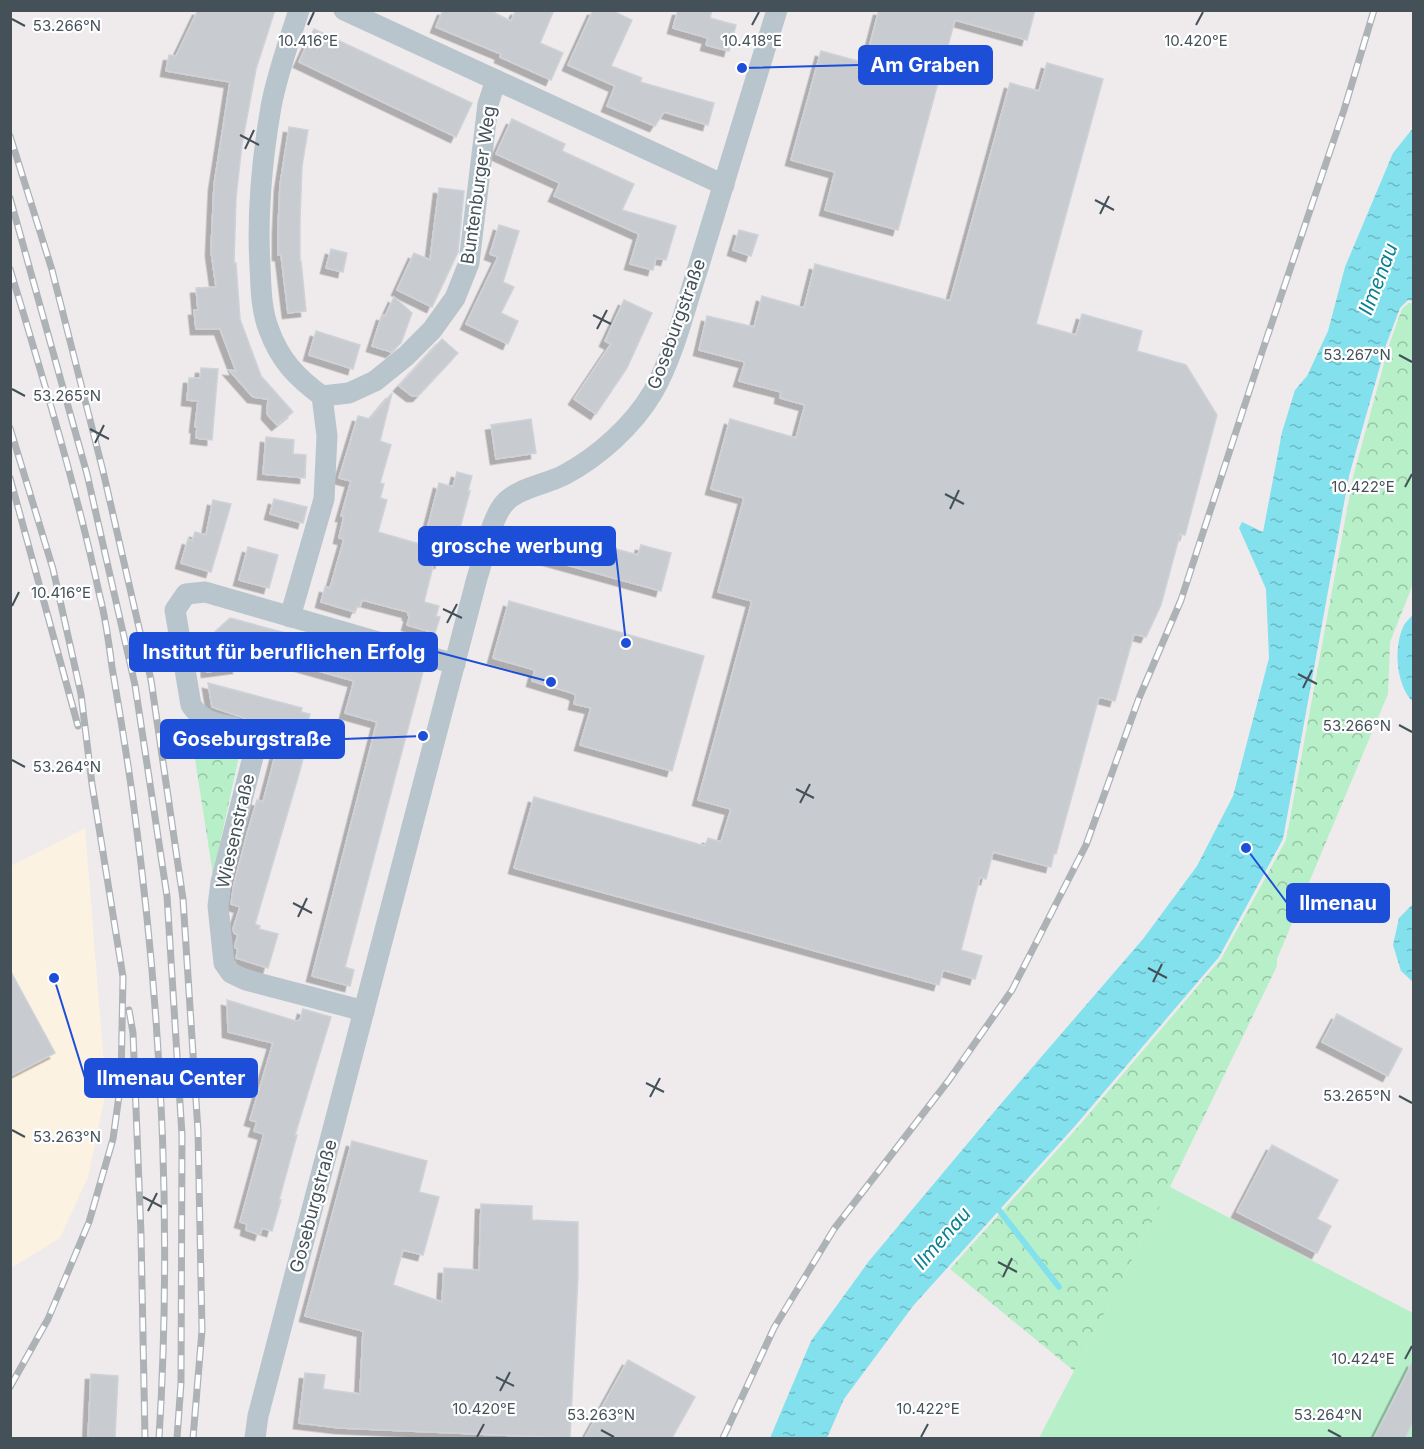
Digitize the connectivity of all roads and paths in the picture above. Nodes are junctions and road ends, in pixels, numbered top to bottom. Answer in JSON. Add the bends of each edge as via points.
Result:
{"nodes":[{"id":1,"x":299,"y":10,"type":"edge"},
{"id":2,"x":344,"y":10,"type":"edge"},
{"id":3,"x":777,"y":10,"type":"edge"},
{"id":4,"x":496,"y":80,"type":"junction"},
{"id":5,"x":724,"y":185,"type":"junction"},
{"id":6,"x":322,"y":396,"type":"junction"},
{"id":7,"x":290,"y":617,"type":"junction"},
{"id":8,"x":455,"y":664,"type":"junction"},
{"id":9,"x":364,"y":1011,"type":"junction"},
{"id":10,"x":255,"y":1438,"type":"edge"}],
"edges":[{"from":1,"to":6,"type":"street","via":[[271,106],[266,143],[259,243],[262,295],[268,328],[281,357],[300,381]]},
{"from":2,"to":4,"type":"street"},
{"from":3,"to":5,"type":"street","name":"Goseburgstraße"},
{"from":4,"to":5,"type":"street"},
{"from":4,"to":6,"type":"street","name":"Buntenburger Weg","via":[[488,104],[470,263],[455,298],[432,330],[375,381],[349,393]]},
{"from":5,"to":8,"type":"street","name":"Goseburgstraße","via":[[677,332],[653,391],[618,436],[564,474],[503,505],[477,578]]},
{"from":6,"to":7,"type":"street","via":[[327,436],[324,499]]},
{"from":7,"to":8,"type":"street"},
{"from":7,"to":9,"type":"street","name":"Wiesenstraße","via":[[206,592],[186,594],[175,610],[191,705],[198,716],[247,732],[255,739],[219,898],[224,963],[231,973],[246,980]]},
{"from":8,"to":9,"type":"street","name":"Goseburgstraße"},
{"from":9,"to":10,"type":"street","name":"Goseburgstraße"}]}
